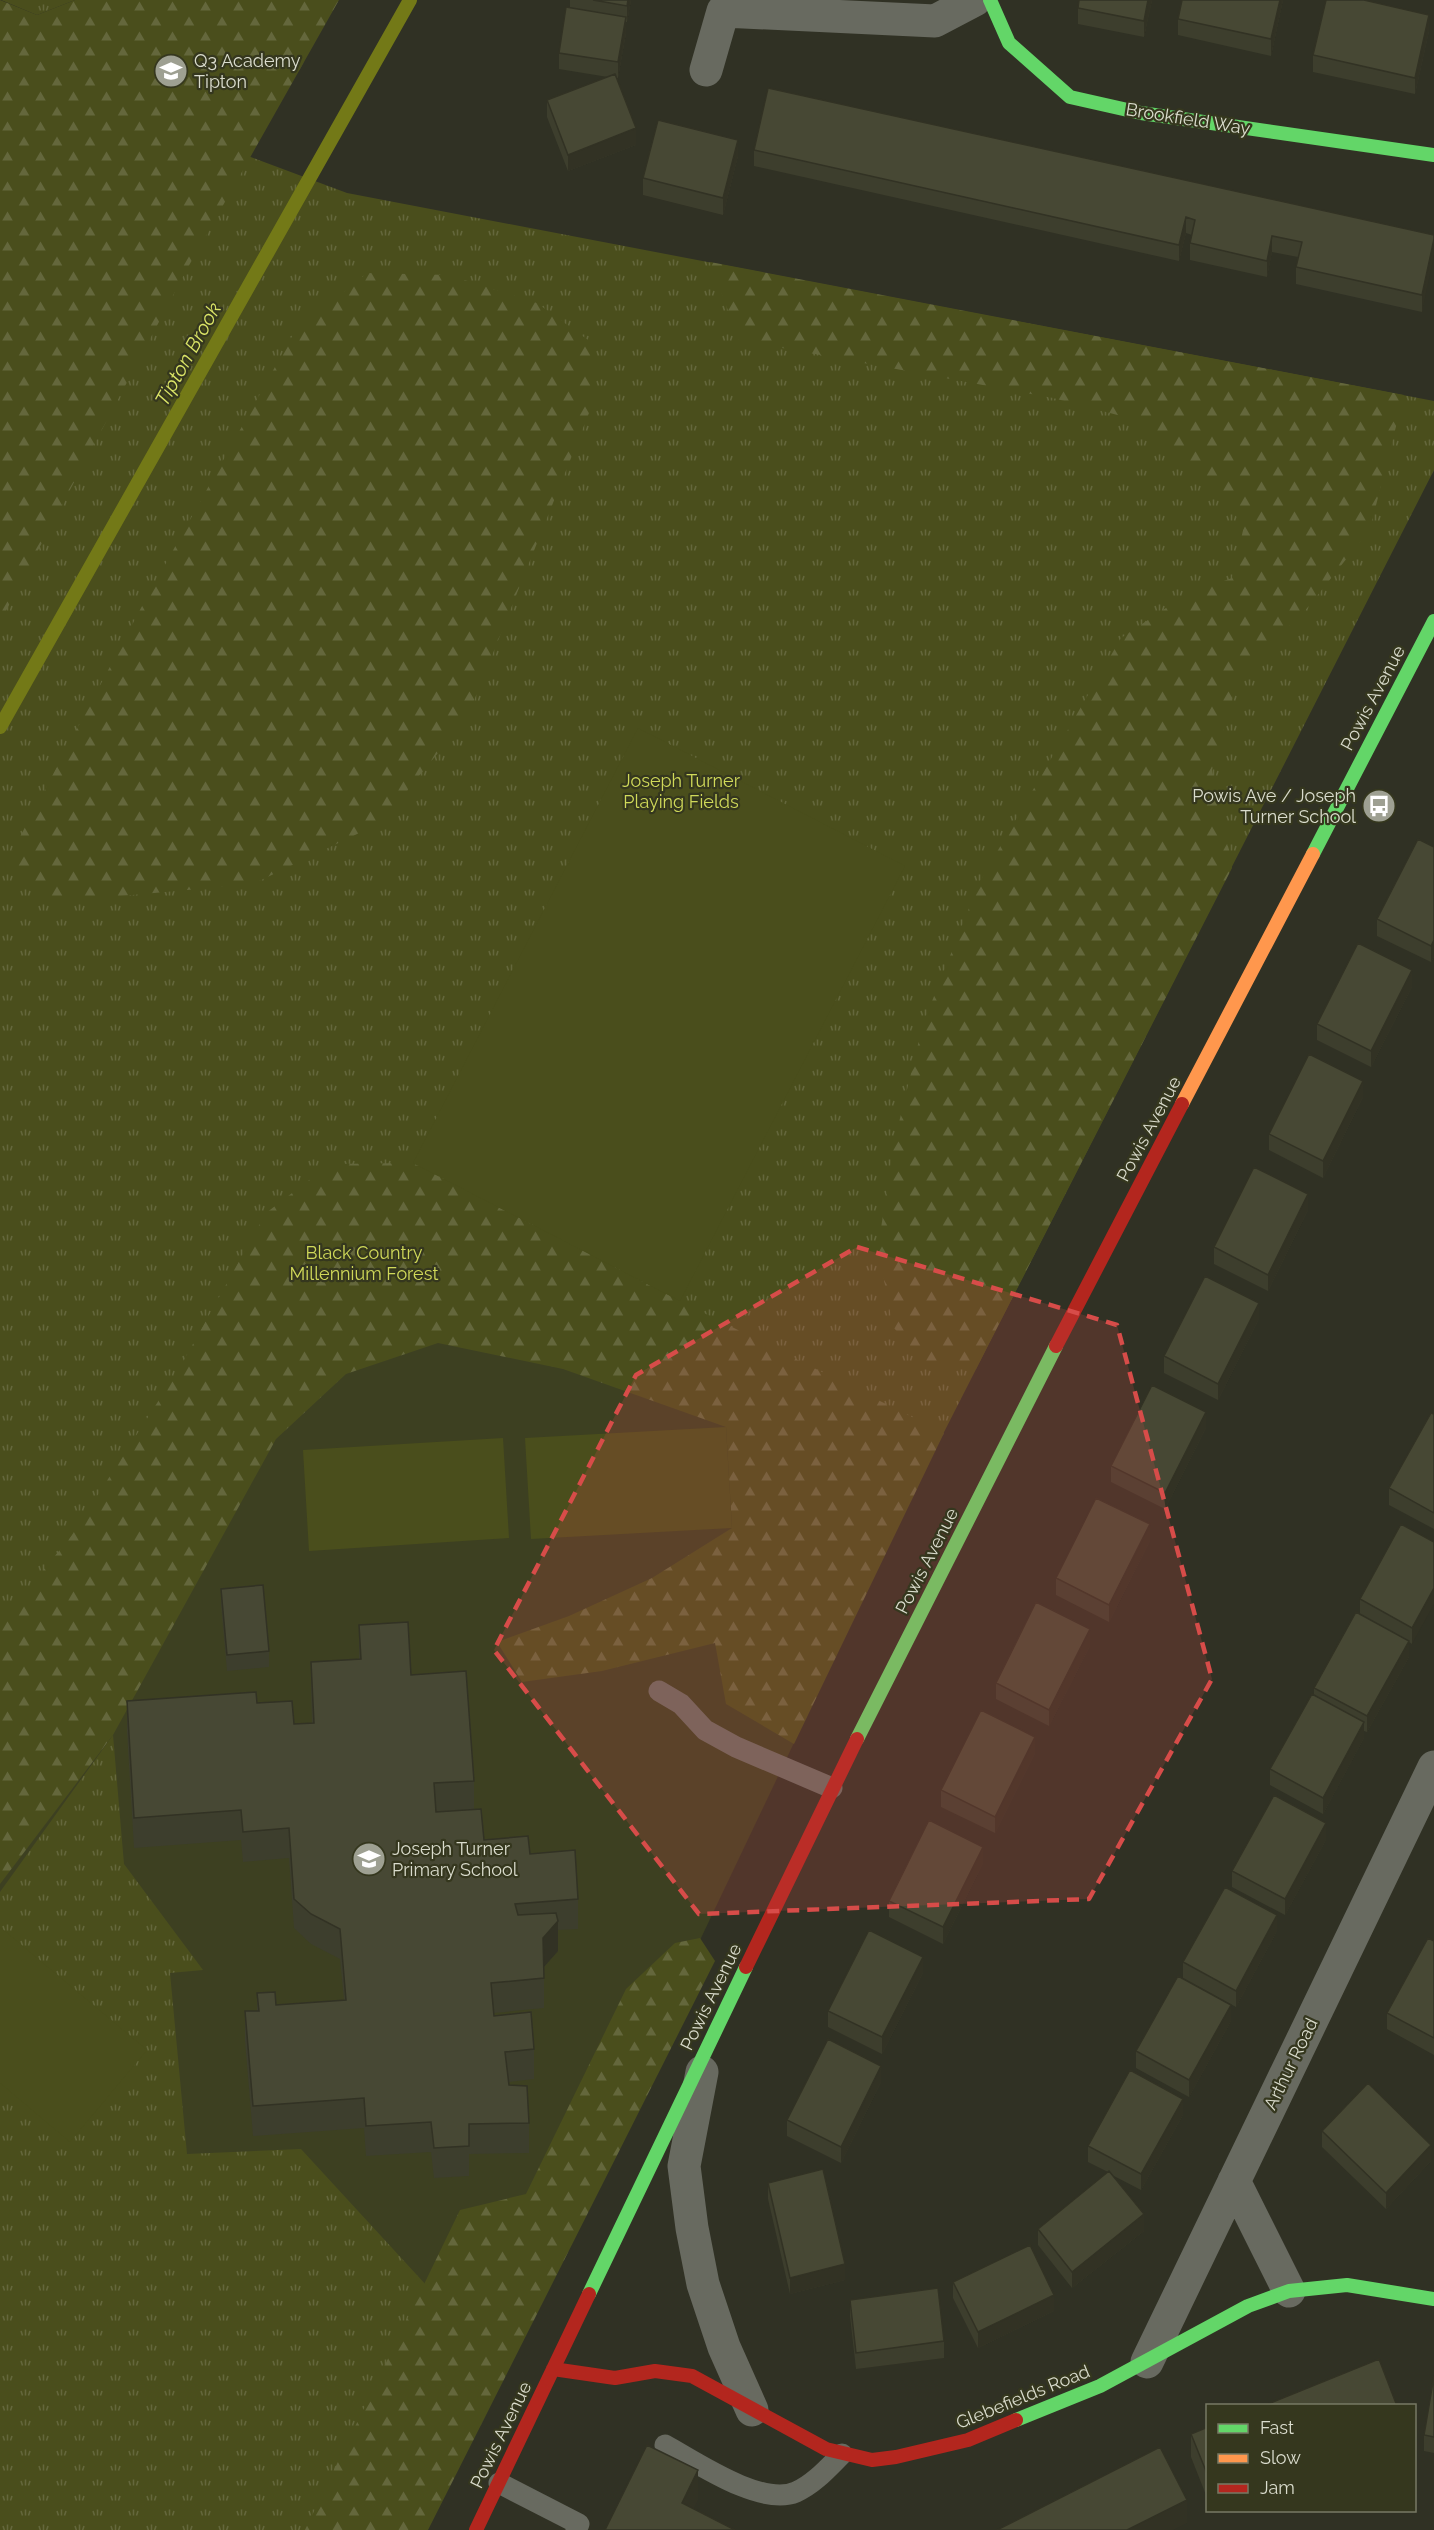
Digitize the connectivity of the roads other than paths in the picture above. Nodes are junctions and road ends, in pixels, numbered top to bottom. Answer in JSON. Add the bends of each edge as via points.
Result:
{"nodes":[{"id":1,"x":975,"y":0,"type":"edge"},
{"id":2,"x":990,"y":0,"type":"edge"},
{"id":3,"x":723,"y":5,"type":"edge"},
{"id":4,"x":706,"y":70,"type":"dead end"},
{"id":5,"x":1434,"y":155,"type":"edge"},
{"id":6,"x":1434,"y":621,"type":"edge"},
{"id":7,"x":659,"y":1691,"type":"dead end"},
{"id":8,"x":1434,"y":1767,"type":"edge"},
{"id":9,"x":832,"y":1788,"type":"junction"},
{"id":10,"x":706,"y":2046,"type":"junction"},
{"id":11,"x":1234,"y":2181,"type":"junction"},
{"id":12,"x":1289,"y":2291,"type":"junction"},
{"id":13,"x":1434,"y":2299,"type":"edge"},
{"id":14,"x":1147,"y":2362,"type":"junction"},
{"id":15,"x":553,"y":2369,"type":"junction"},
{"id":16,"x":752,"y":2409,"type":"junction"},
{"id":17,"x":664,"y":2445,"type":"dead end"},
{"id":18,"x":842,"y":2454,"type":"junction"},
{"id":19,"x":499,"y":2483,"type":"junction"},
{"id":20,"x":476,"y":2530,"type":"edge"},
{"id":21,"x":576,"y":2530,"type":"edge"}],
"edges":[{"from":1,"to":3,"type":"street","via":[[934,21]]},
{"from":2,"to":5,"type":"street","name":"Brookfield Way","via":[[1010,43],[1071,97],[1141,113]]},
{"from":3,"to":4,"type":"street"},
{"from":6,"to":9,"type":"street","name":"Powis Avenue","via":[[1045,1367]]},
{"from":7,"to":9,"type":"lane","via":[[681,1704],[705,1730]]},
{"from":8,"to":11,"type":"street","name":"Arthur Road"},
{"from":9,"to":10,"type":"street","name":"Powis Avenue"},
{"from":10,"to":15,"type":"street","name":"Powis Avenue"},
{"from":10,"to":16,"type":"street","via":[[684,2166],[703,2284],[724,2347]]},
{"from":11,"to":12,"type":"street"},
{"from":11,"to":14,"type":"street","name":"Arthur Road"},
{"from":12,"to":13,"type":"street","name":"Glebefields Road","via":[[1347,2284]]},
{"from":12,"to":14,"type":"street","name":"Glebefields Road","via":[[1248,2306]]},
{"from":14,"to":18,"type":"street","name":"Glebefields Road","via":[[1100,2386],[968,2440],[873,2460]]},
{"from":15,"to":16,"type":"street","name":"Glebefields Road","via":[[615,2378],[655,2371],[692,2376]]},
{"from":15,"to":19,"type":"street","name":"Powis Avenue"},
{"from":16,"to":18,"type":"street","name":"Glebefields Road"},
{"from":17,"to":18,"type":"lane","via":[[752,2491],[776,2497],[813,2482]]},
{"from":19,"to":20,"type":"street","name":"Powis Avenue"},
{"from":19,"to":21,"type":"lane","via":[[579,2524]]}]}
